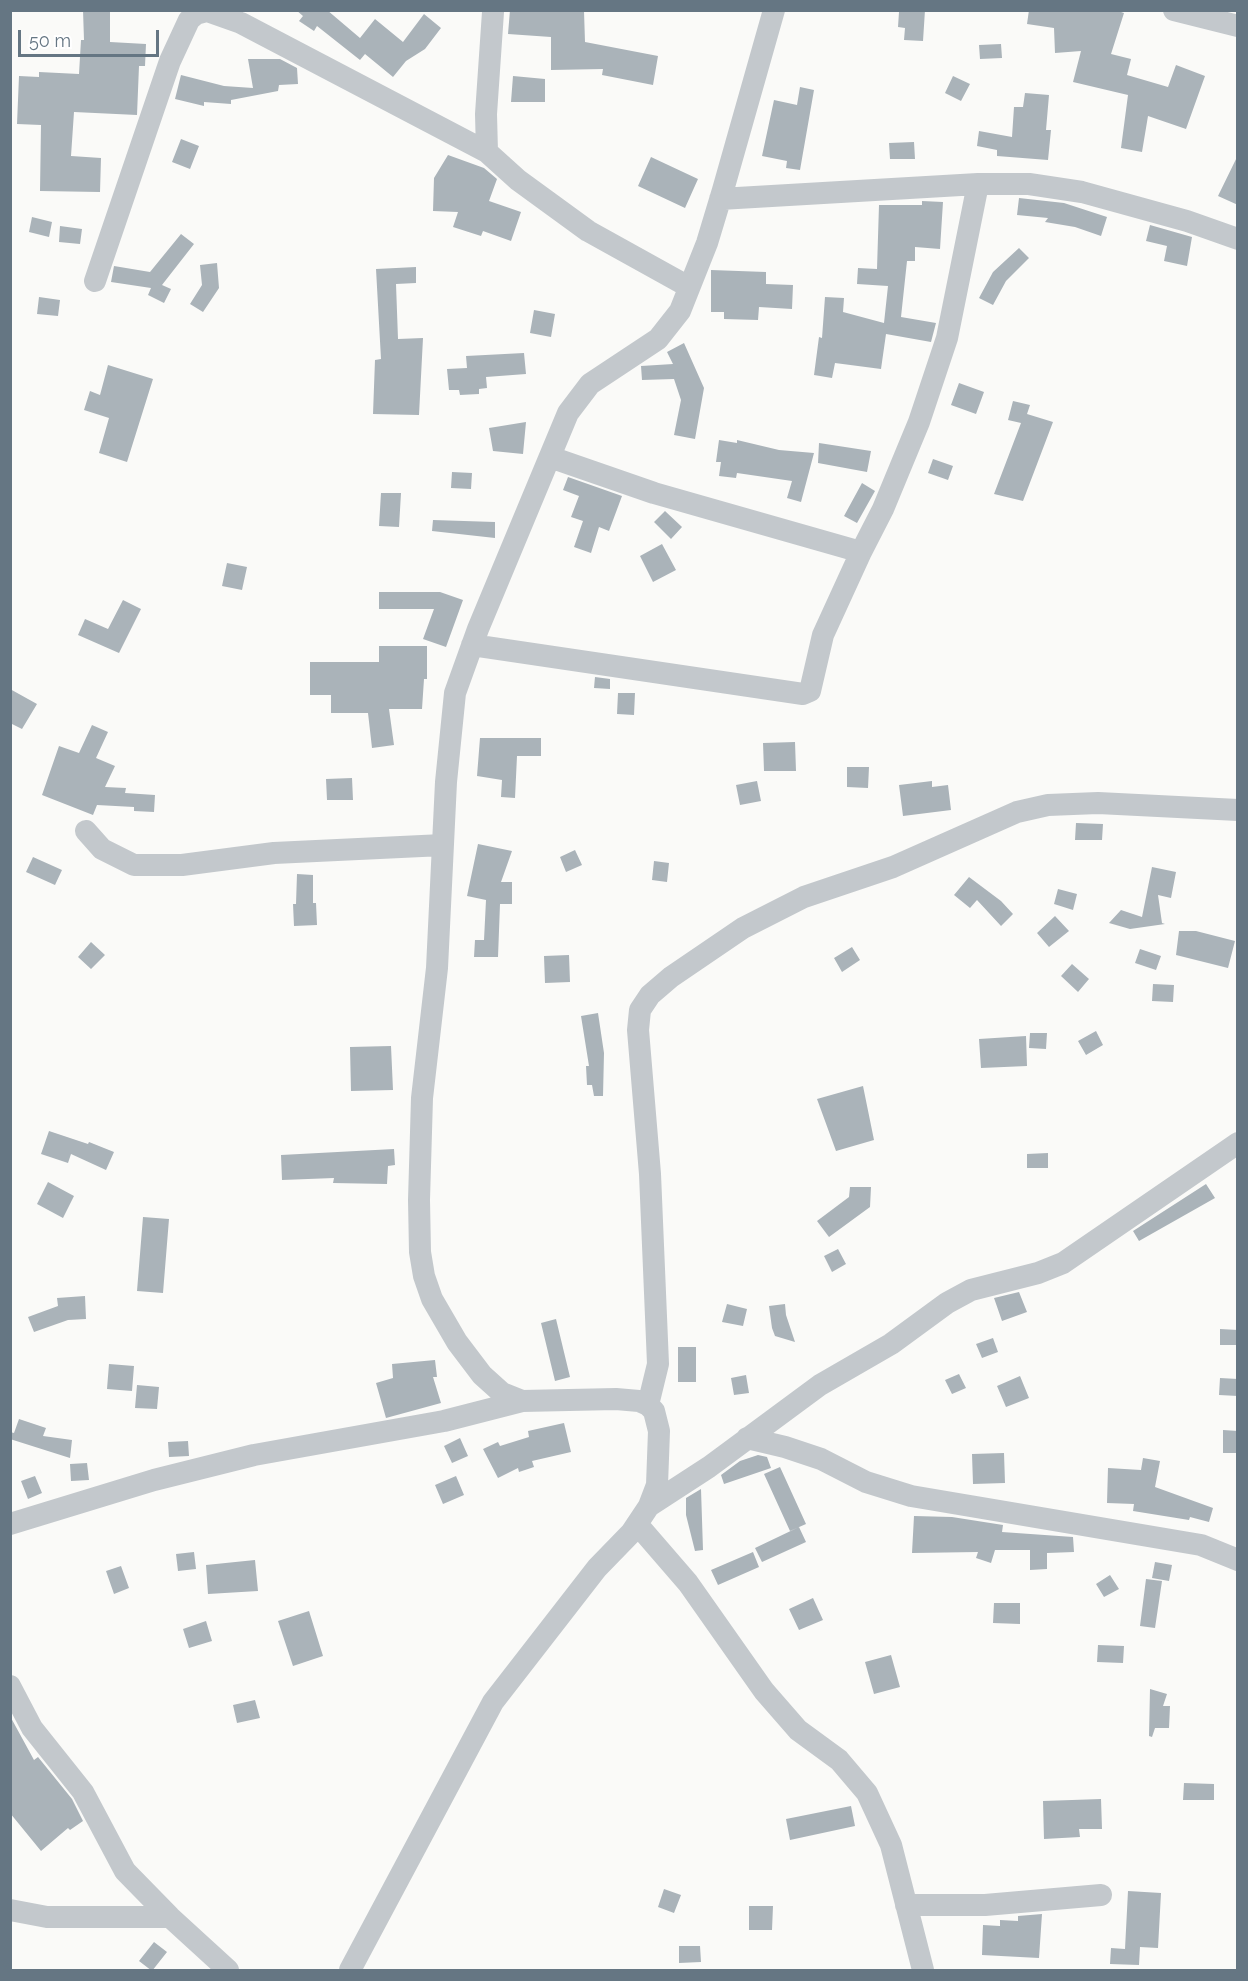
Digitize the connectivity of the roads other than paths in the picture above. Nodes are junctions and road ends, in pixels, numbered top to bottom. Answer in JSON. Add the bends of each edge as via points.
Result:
{"nodes":[{"id":1,"x":774,"y":10,"type":"edge"},
{"id":2,"x":1174,"y":10,"type":"edge"},
{"id":3,"x":493,"y":12,"type":"dead end"},
{"id":4,"x":1238,"y":26,"type":"edge"},
{"id":5,"x":487,"y":152,"type":"junction"},
{"id":6,"x":978,"y":184,"type":"junction"},
{"id":7,"x":720,"y":199,"type":"junction"},
{"id":8,"x":1238,"y":239,"type":"edge"},
{"id":9,"x":95,"y":280,"type":"dead end"},
{"id":10,"x":689,"y":287,"type":"junction"},
{"id":11,"x":550,"y":457,"type":"junction"},
{"id":12,"x":861,"y":552,"type":"junction"},
{"id":13,"x":472,"y":645,"type":"junction"},
{"id":14,"x":1238,"y":810,"type":"edge"},
{"id":15,"x":86,"y":831,"type":"dead end"},
{"id":16,"x":443,"y":845,"type":"junction"},
{"id":17,"x":1238,"y":1143,"type":"edge"},
{"id":18,"x":522,"y":1401,"type":"junction"},
{"id":19,"x":648,"y":1405,"type":"junction"},
{"id":20,"x":747,"y":1438,"type":"junction"},
{"id":21,"x":643,"y":1515,"type":"junction"},
{"id":22,"x":10,"y":1524,"type":"edge"},
{"id":23,"x":1238,"y":1560,"type":"edge"},
{"id":24,"x":10,"y":1686,"type":"edge"},
{"id":25,"x":1101,"y":1895,"type":"dead end"},
{"id":26,"x":906,"y":1905,"type":"junction"},
{"id":27,"x":10,"y":1910,"type":"edge"},
{"id":28,"x":170,"y":1917,"type":"junction"},
{"id":29,"x":228,"y":1971,"type":"edge"},
{"id":30,"x":350,"y":1971,"type":"edge"},
{"id":31,"x":923,"y":1971,"type":"edge"}],
"edges":[{"from":1,"to":7,"type":"street"},
{"from":2,"to":4,"type":"street"},
{"from":3,"to":5,"type":"street"},
{"from":5,"to":9,"type":"street","via":[[241,23],[207,11],[196,14],[189,20],[170,61]]},
{"from":5,"to":10,"type":"street","via":[[588,231]]},
{"from":6,"to":7,"type":"street"},
{"from":6,"to":8,"type":"street","via":[[1029,184],[1082,192]]},
{"from":6,"to":12,"type":"street","via":[[947,338],[919,422]]},
{"from":7,"to":10,"type":"street"},
{"from":10,"to":11,"type":"street","via":[[680,311],[663,334],[600,375],[578,396]]},
{"from":11,"to":12,"type":"street","via":[[654,493]]},
{"from":11,"to":13,"type":"street"},
{"from":12,"to":13,"type":"street","via":[[823,635],[810,691],[803,694]]},
{"from":13,"to":16,"type":"street","via":[[452,712]]},
{"from":14,"to":19,"type":"street","via":[[1098,803],[1048,805],[1017,812],[893,867],[804,897],[743,928],[671,976],[650,995],[640,1010],[638,1030],[650,1174],[658,1364]]},
{"from":15,"to":16,"type":"street","via":[[102,849],[134,865],[182,865],[274,853]]},
{"from":16,"to":18,"type":"street","via":[[437,968],[422,1098],[420,1252],[432,1299],[457,1342],[482,1375],[502,1393]]},
{"from":17,"to":20,"type":"street","via":[[1063,1263],[971,1290],[947,1303],[891,1344],[820,1385]]},
{"from":18,"to":19,"type":"street","via":[[616,1399]]},
{"from":18,"to":22,"type":"street","via":[[444,1421],[254,1455],[154,1480]]},
{"from":19,"to":21,"type":"street","via":[[654,1411],[659,1431],[657,1485]]},
{"from":20,"to":21,"type":"street"},
{"from":20,"to":23,"type":"street","via":[[821,1459],[866,1482],[911,1496],[1201,1545]]},
{"from":21,"to":26,"type":"street","via":[[764,1691],[798,1730],[839,1761],[867,1793],[891,1845]]},
{"from":21,"to":30,"type":"street","via":[[493,1701]]},
{"from":24,"to":28,"type":"street","via":[[32,1728],[83,1792],[125,1871]]},
{"from":25,"to":26,"type":"street","via":[[985,1905]]},
{"from":26,"to":31,"type":"street"},
{"from":27,"to":28,"type":"street","via":[[47,1917]]},
{"from":28,"to":29,"type":"street"}]}
